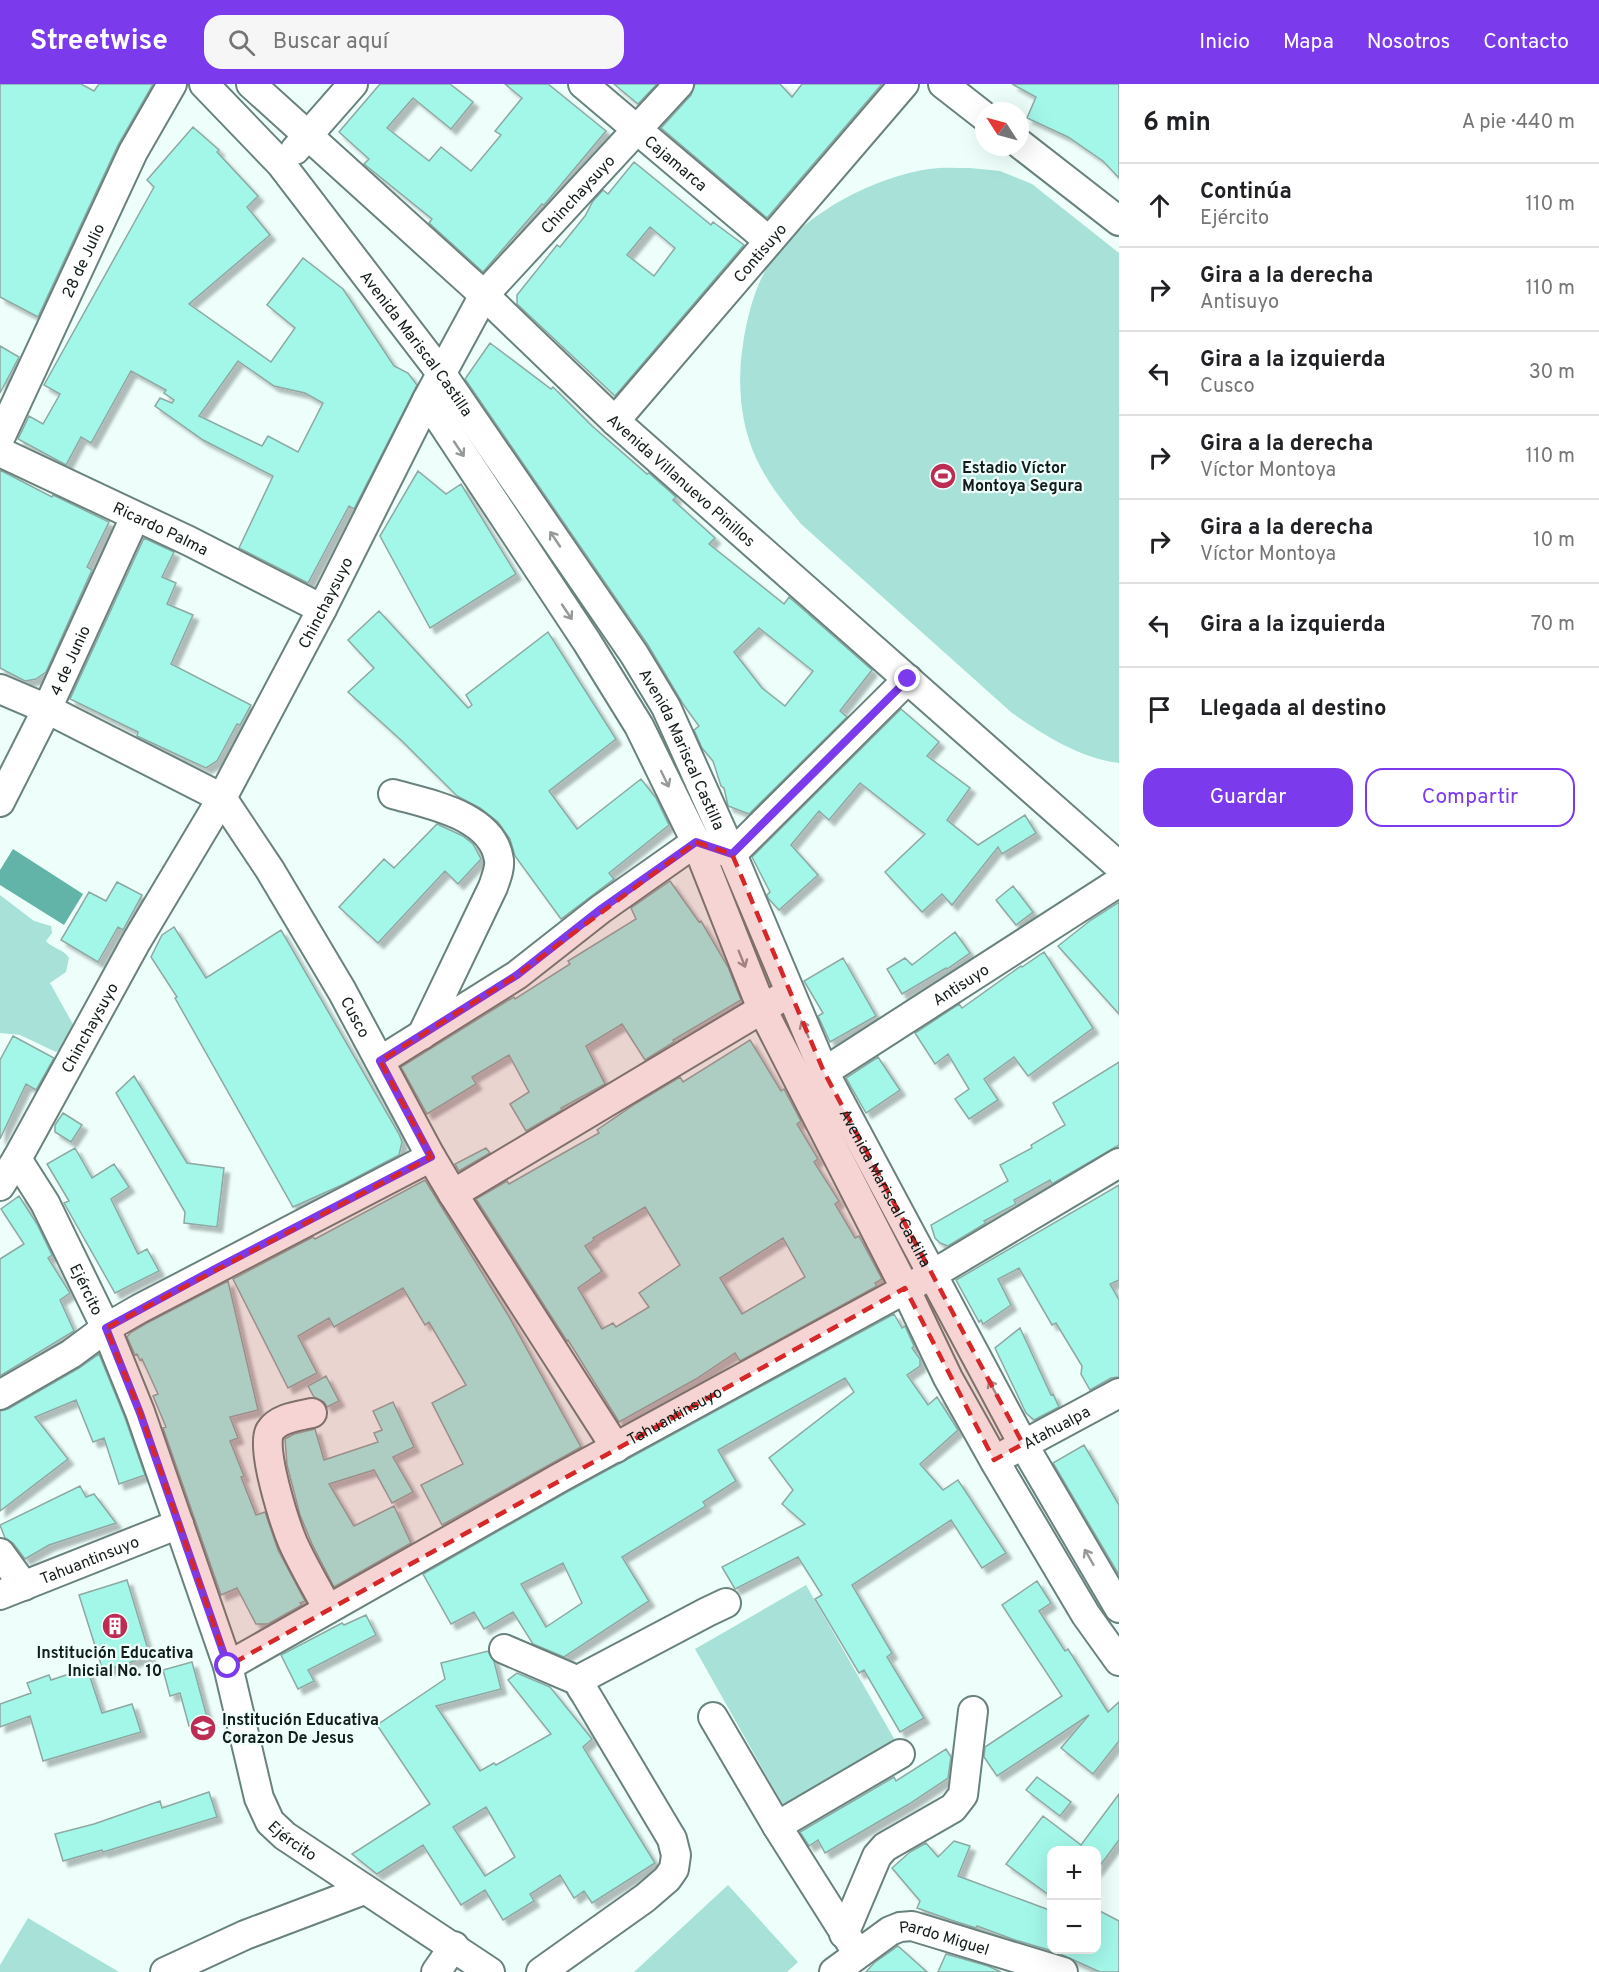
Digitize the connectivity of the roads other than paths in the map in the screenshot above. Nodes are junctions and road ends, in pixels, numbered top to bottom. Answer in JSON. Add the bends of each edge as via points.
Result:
{"nodes":[{"id":1,"x":172,"y":84,"type":"edge"},
{"id":2,"x":204,"y":84,"type":"edge"},
{"id":3,"x":251,"y":84,"type":"edge"},
{"id":4,"x":353,"y":84,"type":"edge"},
{"id":5,"x":583,"y":84,"type":"edge"},
{"id":6,"x":679,"y":84,"type":"edge"},
{"id":7,"x":904,"y":84,"type":"edge"},
{"id":8,"x":944,"y":84,"type":"edge"},
{"id":9,"x":975,"y":109,"type":"edge"},
{"id":10,"x":637,"y":129,"type":"junction"},
{"id":11,"x":308,"y":136,"type":"junction"},
{"id":12,"x":1029,"y":151,"type":"edge"},
{"id":13,"x":281,"y":164,"type":"junction"},
{"id":14,"x":1119,"y":221,"type":"edge"},
{"id":15,"x":769,"y":241,"type":"junction"},
{"id":16,"x":484,"y":295,"type":"junction"},
{"id":17,"x":441,"y":373,"type":"junction"},
{"id":18,"x":427,"y":400,"type":"junction"},
{"id":19,"x":615,"y":421,"type":"junction"},
{"id":20,"x":0,"y":438,"type":"edge"},
{"id":21,"x":0,"y":452,"type":"edge"},
{"id":22,"x":135,"y":517,"type":"junction"},
{"id":23,"x":322,"y":609,"type":"junction"},
{"id":24,"x":908,"y":679,"type":"junction"},
{"id":25,"x":0,"y":689,"type":"edge"},
{"id":26,"x":47,"y":710,"type":"junction"},
{"id":27,"x":393,"y":794,"type":"dead end"},
{"id":28,"x":222,"y":798,"type":"junction"},
{"id":29,"x":0,"y":802,"type":"edge"},
{"id":30,"x":696,"y":842,"type":"junction"},
{"id":31,"x":732,"y":854,"type":"junction"},
{"id":32,"x":1119,"y":866,"type":"edge"},
{"id":33,"x":1119,"y":882,"type":"edge"},
{"id":34,"x":789,"y":994,"type":"junction"},
{"id":35,"x":762,"y":1009,"type":"junction"},
{"id":36,"x":422,"y":1035,"type":"junction"},
{"id":37,"x":380,"y":1061,"type":"junction"},
{"id":38,"x":814,"y":1080,"type":"junction"},
{"id":39,"x":9,"y":1155,"type":"edge"},
{"id":40,"x":431,"y":1157,"type":"junction"},
{"id":41,"x":1119,"y":1162,"type":"edge"},
{"id":42,"x":0,"y":1186,"type":"edge"},
{"id":43,"x":453,"y":1194,"type":"junction"},
{"id":44,"x":933,"y":1274,"type":"junction"},
{"id":45,"x":905,"y":1288,"type":"junction"},
{"id":46,"x":106,"y":1328,"type":"junction"},
{"id":47,"x":1119,"y":1393,"type":"edge"},
{"id":48,"x":0,"y":1395,"type":"edge"},
{"id":49,"x":312,"y":1413,"type":"dead end"},
{"id":50,"x":1023,"y":1444,"type":"junction"},
{"id":51,"x":616,"y":1448,"type":"junction"},
{"id":52,"x":994,"y":1461,"type":"junction"},
{"id":53,"x":179,"y":1524,"type":"junction"},
{"id":54,"x":0,"y":1553,"type":"edge"},
{"id":55,"x":12,"y":1590,"type":"edge"},
{"id":56,"x":726,"y":1604,"type":"dead end"},
{"id":57,"x":1118,"y":1604,"type":"edge"},
{"id":58,"x":328,"y":1609,"type":"junction"},
{"id":59,"x":1086,"y":1615,"type":"junction"},
{"id":60,"x":504,"y":1649,"type":"dead end"},
{"id":61,"x":1119,"y":1661,"type":"edge"},
{"id":62,"x":228,"y":1666,"type":"junction"},
{"id":63,"x":581,"y":1682,"type":"junction"},
{"id":64,"x":973,"y":1711,"type":"dead end"},
{"id":65,"x":713,"y":1717,"type":"dead end"},
{"id":66,"x":900,"y":1754,"type":"dead end"},
{"id":67,"x":777,"y":1826,"type":"junction"},
{"id":68,"x":364,"y":1890,"type":"junction"},
{"id":69,"x":851,"y":1944,"type":"junction"},
{"id":70,"x":454,"y":1946,"type":"junction"},
{"id":71,"x":165,"y":1972,"type":"edge"},
{"id":72,"x":436,"y":1972,"type":"edge"},
{"id":73,"x":490,"y":1972,"type":"edge"},
{"id":74,"x":541,"y":1972,"type":"edge"},
{"id":75,"x":834,"y":1972,"type":"edge"},
{"id":76,"x":1063,"y":1972,"type":"edge"}],
"edges":[{"from":1,"to":20,"type":"street","name":"28 de Julio","via":[[133,152]]},
{"from":2,"to":13,"type":"street","name":"Avenida Mariscal Castilla"},
{"from":3,"to":11,"type":"street","name":"Avenida Villanuevo Pinillos"},
{"from":4,"to":11,"type":"street"},
{"from":5,"to":10,"type":"street","name":"Cajamarca"},
{"from":6,"to":10,"type":"street","name":"Chinchaysuyo"},
{"from":7,"to":15,"type":"street","name":"Contisuyo"},
{"from":8,"to":9,"type":"street"},
{"from":10,"to":15,"type":"street","name":"Cajamarca"},
{"from":10,"to":16,"type":"street","name":"Chinchaysuyo"},
{"from":11,"to":13,"type":"street"},
{"from":11,"to":16,"type":"street","name":"Avenida Villanuevo Pinillos"},
{"from":12,"to":14,"type":"street"},
{"from":13,"to":17,"type":"street","name":"Avenida Mariscal Castilla"},
{"from":15,"to":19,"type":"street","name":"Contisuyo"},
{"from":16,"to":17,"type":"street","name":"Chinchaysuyo"},
{"from":16,"to":19,"type":"street","name":"Avenida Villanuevo Pinillos"},
{"from":17,"to":18,"type":"street","name":"Chinchaysuyo"},
{"from":31,"to":17,"type":"street","name":"Avenida Mariscal Castilla","one_way":true,"via":[[666,707],[634,654]]},
{"from":18,"to":23,"type":"street","name":"Chinchaysuyo"},
{"from":18,"to":30,"type":"street","name":"Avenida Mariscal Castilla","one_way":true,"via":[[639,726]]},
{"from":19,"to":24,"type":"street","name":"Avenida Villanuevo Pinillos"},
{"from":21,"to":22,"type":"street","name":"Ricardo Palma"},
{"from":22,"to":23,"type":"street","name":"Ricardo Palma"},
{"from":22,"to":26,"type":"street","name":"4 de Junio"},
{"from":23,"to":28,"type":"street","name":"Chinchaysuyo"},
{"from":24,"to":31,"type":"street"},
{"from":24,"to":32,"type":"street","name":"Avenida Villanuevo Pinillos"},
{"from":25,"to":26,"type":"street","name":"Cusco"},
{"from":26,"to":28,"type":"street","name":"Cusco"},
{"from":26,"to":29,"type":"street","name":"4 de Junio"},
{"from":27,"to":36,"type":"street","via":[[464,817],[490,838],[499,860],[493,887]]},
{"from":28,"to":37,"type":"street","name":"Cusco","via":[[270,870]]},
{"from":28,"to":39,"type":"street","name":"Chinchaysuyo"},
{"from":30,"to":31,"type":"street"},
{"from":30,"to":35,"type":"street","name":"Avenida Mariscal Castilla","one_way":true},
{"from":30,"to":36,"type":"street","via":[[517,975]]},
{"from":31,"to":34,"type":"street","name":"Avenida Mariscal Castilla"},
{"from":33,"to":38,"type":"street","name":"Antisuyo"},
{"from":34,"to":35,"type":"street"},
{"from":38,"to":34,"type":"street","name":"Avenida Mariscal Castilla","one_way":true},
{"from":35,"to":38,"type":"street","name":"Avenida Mariscal Castilla"},
{"from":35,"to":43,"type":"street"},
{"from":36,"to":37,"type":"street"},
{"from":37,"to":40,"type":"street","name":"Cusco"},
{"from":38,"to":44,"type":"street","name":"Avenida Mariscal Castilla"},
{"from":38,"to":45,"type":"street","name":"Avenida Mariscal Castilla"},
{"from":39,"to":42,"type":"street","name":"Chinchaysuyo"},
{"from":39,"to":46,"type":"street","name":"Ejército","via":[[45,1203]]},
{"from":40,"to":43,"type":"street","name":"Cusco"},
{"from":40,"to":46,"type":"street"},
{"from":41,"to":44,"type":"street","name":"Tahuantinsuyo"},
{"from":43,"to":51,"type":"street","name":"Cusco"},
{"from":44,"to":45,"type":"street","name":"Tahuantinsuyo"},
{"from":50,"to":44,"type":"street","name":"Avenida Mariscal Castilla","one_way":true},
{"from":45,"to":51,"type":"street","name":"Tahuantinsuyo"},
{"from":45,"to":52,"type":"street","name":"Avenida Mariscal Castilla"},
{"from":46,"to":48,"type":"street"},
{"from":46,"to":53,"type":"street","name":"Ejército"},
{"from":47,"to":50,"type":"street","name":"Atahualpa"},
{"from":49,"to":58,"type":"street","via":[[274,1425],[267,1443],[293,1542]]},
{"from":50,"to":52,"type":"street","name":"Atahualpa"},
{"from":57,"to":50,"type":"street","name":"Avenida Mariscal Castilla","one_way":true},
{"from":51,"to":58,"type":"street","name":"Tahuantinsuyo"},
{"from":52,"to":59,"type":"street","name":"Avenida Mariscal Castilla"},
{"from":53,"to":55,"type":"street","name":"Tahuantinsuyo"},
{"from":53,"to":62,"type":"street","name":"Ejército"},
{"from":54,"to":55,"type":"street"},
{"from":56,"to":63,"type":"street","via":[[590,1672]]},
{"from":57,"to":59,"type":"street"},
{"from":58,"to":62,"type":"street","name":"Tahuantinsuyo"},
{"from":59,"to":61,"type":"street","name":"Avenida Mariscal Castilla"},
{"from":60,"to":63,"type":"street"},
{"from":62,"to":68,"type":"street","name":"Ejército","via":[[259,1798],[270,1821],[285,1836]]},
{"from":63,"to":74,"type":"street","via":[[672,1839],[676,1855],[674,1869],[658,1888]]},
{"from":64,"to":69,"type":"street","via":[[960,1802],[885,1847],[877,1856]]},
{"from":65,"to":67,"type":"street"},
{"from":66,"to":67,"type":"street"},
{"from":67,"to":69,"type":"street"},
{"from":68,"to":70,"type":"street","name":"Ejército"},
{"from":68,"to":71,"type":"street","via":[[245,1935]]},
{"from":69,"to":75,"type":"street","name":"Pardo Miguel"},
{"from":69,"to":76,"type":"street","name":"Pardo Miguel","via":[[912,1926]]},
{"from":70,"to":72,"type":"street"},
{"from":70,"to":73,"type":"street","name":"Ejército"}]}
